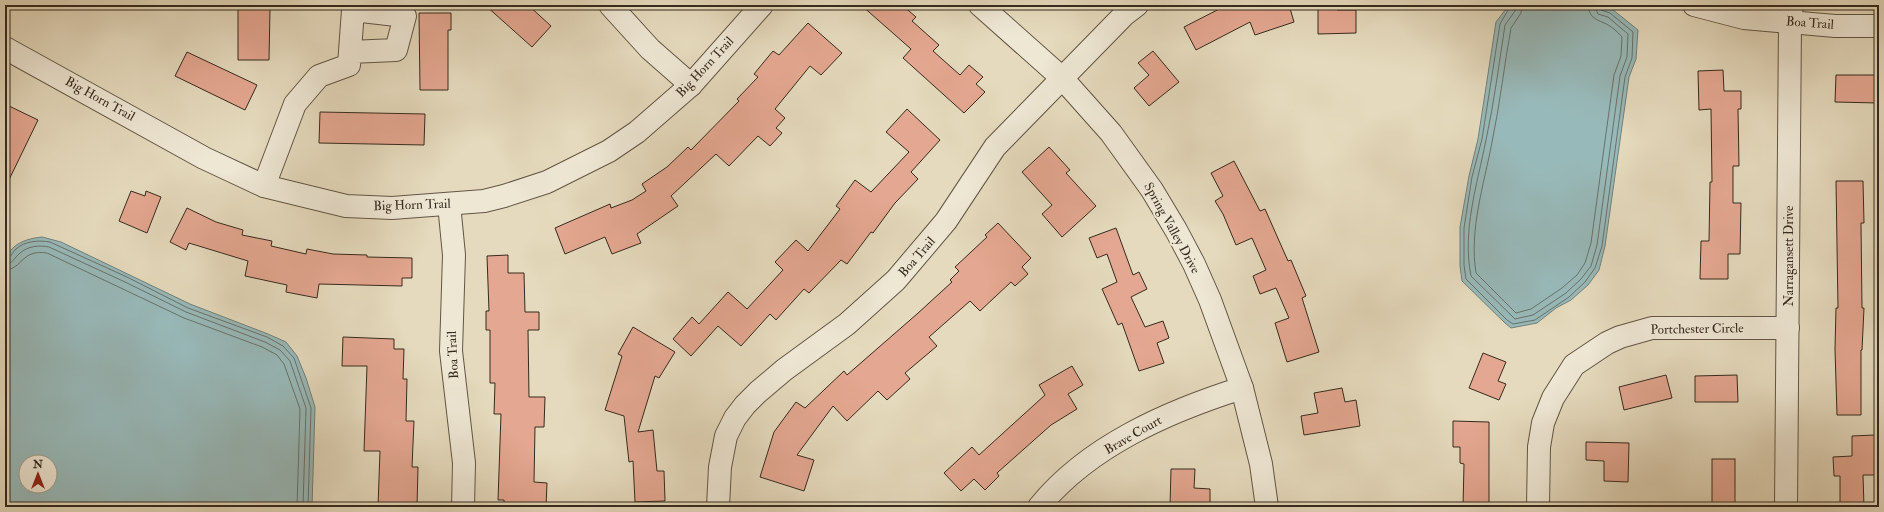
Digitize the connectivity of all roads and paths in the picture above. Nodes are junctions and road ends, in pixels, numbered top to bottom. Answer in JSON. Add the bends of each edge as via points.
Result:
{"nodes":[{"id":1,"x":610,"y":5,"type":"edge"},
{"id":2,"x":630,"y":5,"type":"edge"},
{"id":3,"x":762,"y":5,"type":"edge"},
{"id":4,"x":980,"y":5,"type":"edge"},
{"id":5,"x":1137,"y":5,"type":"edge"},
{"id":6,"x":1694,"y":5,"type":"edge"},
{"id":7,"x":1791,"y":14,"type":"edge"},
{"id":8,"x":1879,"y":26,"type":"edge"},
{"id":9,"x":632,"y":29,"type":"junction"},
{"id":10,"x":5,"y":48,"type":"edge"},
{"id":11,"x":350,"y":52,"type":"dead end"},
{"id":12,"x":1062,"y":78,"type":"junction"},
{"id":13,"x":691,"y":85,"type":"junction"},
{"id":14,"x":264,"y":186,"type":"junction"},
{"id":15,"x":449,"y":204,"type":"junction"},
{"id":16,"x":1788,"y":328,"type":"junction"},
{"id":17,"x":1242,"y":388,"type":"junction"},
{"id":18,"x":463,"y":507,"type":"edge"},
{"id":19,"x":718,"y":507,"type":"edge"},
{"id":20,"x":1040,"y":507,"type":"edge"},
{"id":21,"x":1268,"y":507,"type":"edge"},
{"id":22,"x":1538,"y":507,"type":"edge"},
{"id":23,"x":1786,"y":507,"type":"edge"}],
"edges":[{"from":1,"to":9,"type":"street"},
{"from":2,"to":9,"type":"street"},
{"from":3,"to":13,"type":"street","name":"Big Horn Trail"},
{"from":4,"to":12,"type":"street","name":"Spring Valley Drive"},
{"from":5,"to":12,"type":"street","name":"Boa Trail"},
{"from":6,"to":7,"type":"street","name":"Boa Trail","via":[[1744,18]]},
{"from":7,"to":8,"type":"street","name":"Boa Trail","via":[[1835,26]]},
{"from":7,"to":16,"type":"street","name":"Narragansett Drive"},
{"from":9,"to":13,"type":"street","via":[[650,49]]},
{"from":10,"to":14,"type":"street","name":"Big Horn Trail","via":[[204,158]]},
{"from":11,"to":14,"type":"street","via":[[349,65],[319,76],[295,104]]},
{"from":12,"to":17,"type":"street","name":"Spring Valley Drive","via":[[1110,133],[1156,196],[1194,264]]},
{"from":12,"to":19,"type":"street","name":"Boa Trail","via":[[995,148],[946,221],[896,280],[847,324],[758,392],[735,418],[726,436],[720,467]]},
{"from":13,"to":15,"type":"street","name":"Big Horn Trail","via":[[637,132],[570,172],[504,196],[484,201]]},
{"from":14,"to":15,"type":"street","name":"Big Horn Trail","via":[[346,206],[392,208]]},
{"from":15,"to":18,"type":"street","name":"Boa Trail","via":[[454,255],[451,351],[464,463]]},
{"from":16,"to":22,"type":"street","name":"Portchester Circle","via":[[1652,328],[1607,343],[1574,365],[1553,398],[1543,423],[1539,447]]},
{"from":16,"to":23,"type":"street","name":"Narragansett Drive"},
{"from":17,"to":20,"type":"street","name":"Brave Court","via":[[1171,413],[1137,431],[1081,468],[1058,487]]},
{"from":17,"to":21,"type":"street","name":"Spring Valley Drive","via":[[1261,464]]}]}
